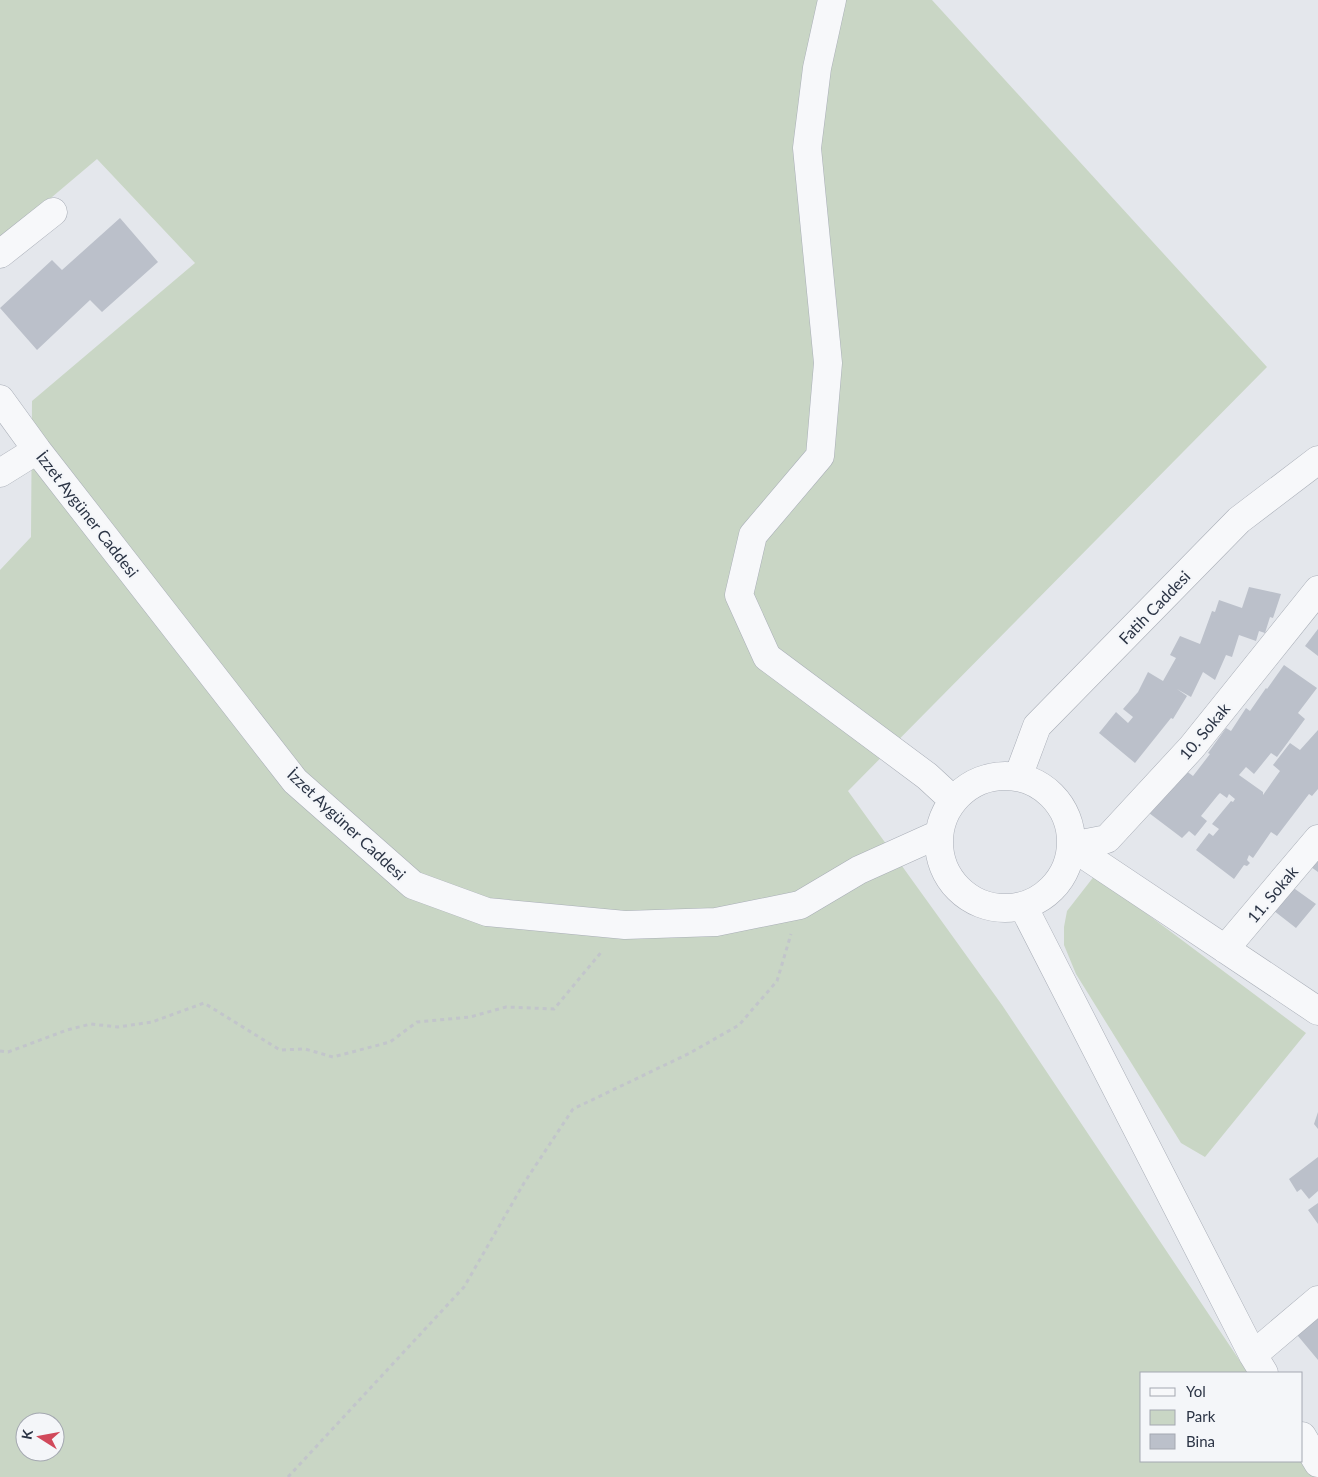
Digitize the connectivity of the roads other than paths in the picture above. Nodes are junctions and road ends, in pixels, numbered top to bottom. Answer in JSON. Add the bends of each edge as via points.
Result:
{"nodes":[{"id":1,"x":832,"y":0,"type":"edge"},
{"id":2,"x":53,"y":212,"type":"dead end"},
{"id":3,"x":0,"y":254,"type":"edge"},
{"id":4,"x":0,"y":399,"type":"edge"},
{"id":5,"x":37,"y":450,"type":"junction"},
{"id":6,"x":1318,"y":460,"type":"edge"},
{"id":7,"x":0,"y":473,"type":"edge"},
{"id":8,"x":1318,"y":590,"type":"edge"},
{"id":9,"x":1018,"y":777,"type":"junction"},
{"id":10,"x":953,"y":800,"type":"junction"},
{"id":11,"x":939,"y":834,"type":"junction"},
{"id":12,"x":1318,"y":838,"type":"edge"},
{"id":13,"x":1071,"y":846,"type":"junction"},
{"id":14,"x":1023,"y":906,"type":"junction"},
{"id":15,"x":1226,"y":949,"type":"junction"},
{"id":16,"x":1318,"y":1011,"type":"edge"},
{"id":17,"x":1318,"y":1300,"type":"edge"},
{"id":18,"x":1259,"y":1364,"type":"edge"},
{"id":19,"x":1303,"y":1438,"type":"edge"},
{"id":20,"x":1318,"y":1463,"type":"edge"}],
"edges":[{"from":1,"to":10,"type":"street","via":[[817,68],[807,148],[828,363],[820,456],[753,535],[739,595],[767,657],[927,776]]},
{"from":2,"to":3,"type":"street"},
{"from":4,"to":5,"type":"street","name":"İzzet Aygüner Caddesi"},
{"from":5,"to":7,"type":"street"},
{"from":5,"to":11,"type":"street","name":"İzzet Aygüner Caddesi","via":[[295,781],[413,885],[486,912],[625,925],[716,922],[800,905],[859,870]]},
{"from":6,"to":9,"type":"street","name":"Fatih Caddesi","via":[[1239,520],[1037,726]]},
{"from":8,"to":13,"type":"street","name":"10. Sokak","via":[[1192,748],[1107,839]]},
{"from":9,"to":10,"type":"street","via":[[982,780]]},
{"from":9,"to":13,"type":"street","via":[[1036,783],[1063,809]]},
{"from":10,"to":11,"type":"street","via":[[943,816]]},
{"from":11,"to":14,"type":"street","via":[[939,856],[947,876],[961,893],[980,904],[1001,909]]},
{"from":12,"to":15,"type":"street","name":"11. Sokak"},
{"from":13,"to":14,"type":"street","via":[[1067,866],[1056,884],[1041,898]]},
{"from":13,"to":15,"type":"street"},
{"from":14,"to":18,"type":"street"},
{"from":15,"to":16,"type":"street"},
{"from":17,"to":18,"type":"street"},
{"from":19,"to":20,"type":"street"}]}
